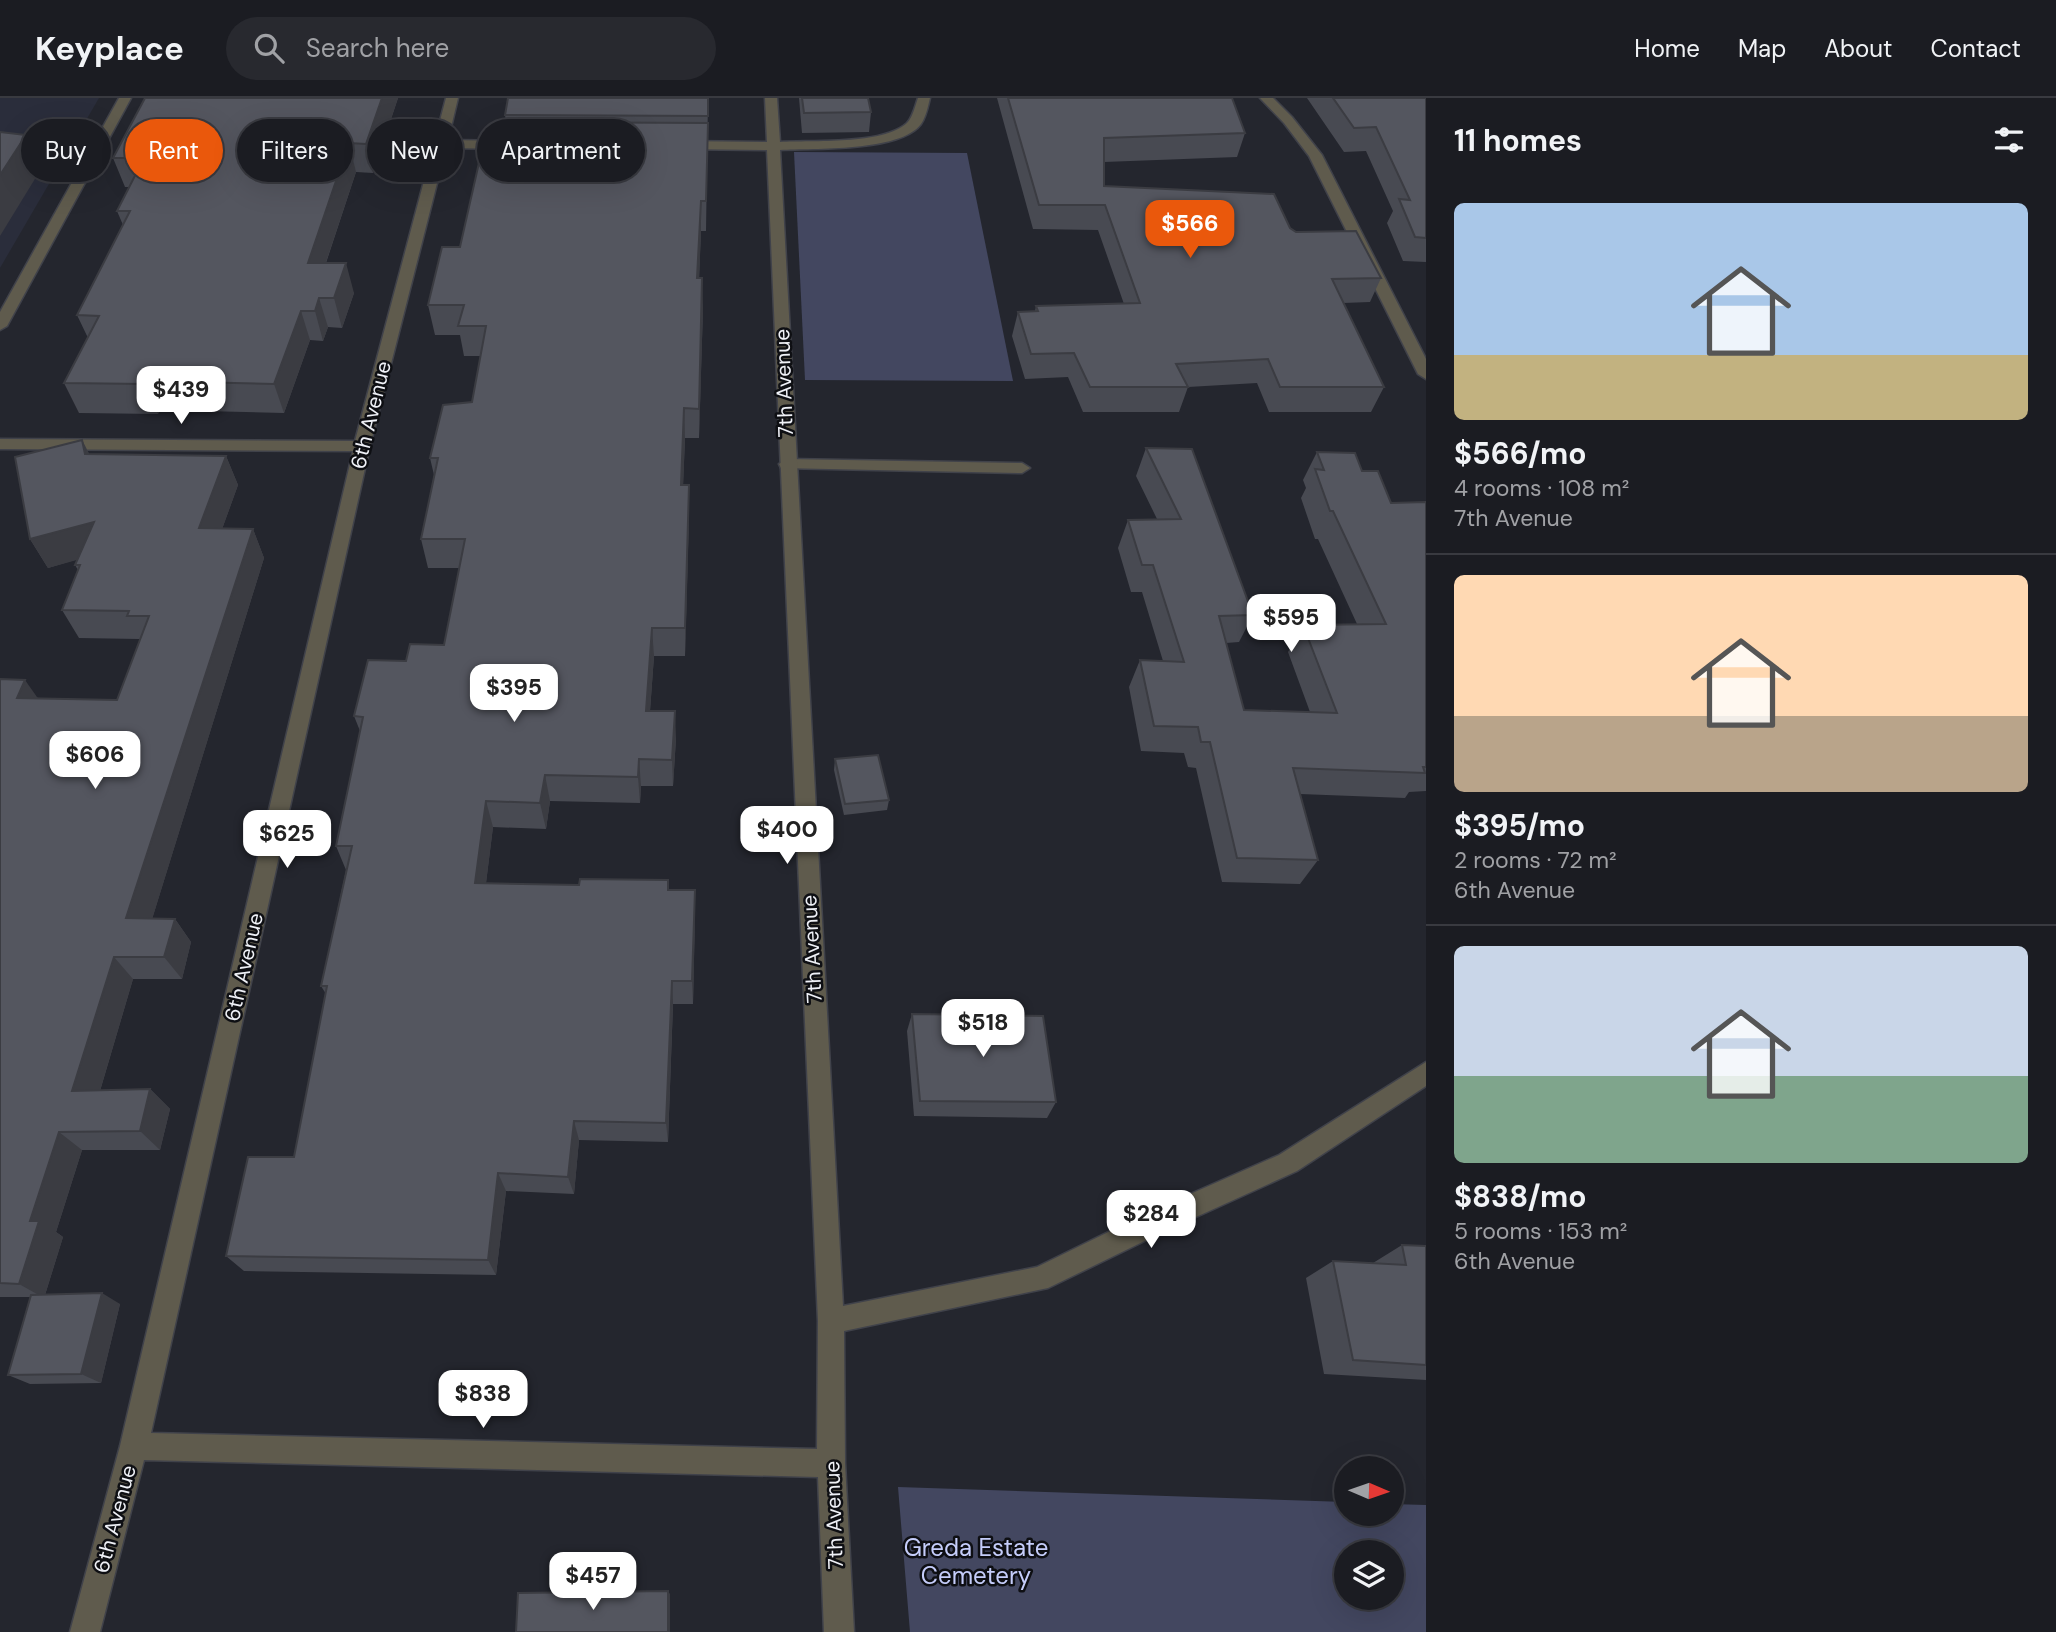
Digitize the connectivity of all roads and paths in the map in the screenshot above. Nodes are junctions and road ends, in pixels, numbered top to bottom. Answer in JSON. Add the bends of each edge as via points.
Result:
{"nodes":[{"id":1,"x":125,"y":98,"type":"edge"},
{"id":2,"x":452,"y":98,"type":"edge"},
{"id":3,"x":771,"y":98,"type":"edge"},
{"id":4,"x":924,"y":98,"type":"edge"},
{"id":5,"x":1266,"y":98,"type":"edge"},
{"id":6,"x":447,"y":119,"type":"edge"},
{"id":7,"x":663,"y":145,"type":"edge"},
{"id":8,"x":774,"y":146,"type":"junction"},
{"id":9,"x":430,"y":182,"type":"edge"},
{"id":10,"x":0,"y":326,"type":"edge"},
{"id":11,"x":1426,"y":374,"type":"edge"},
{"id":12,"x":0,"y":444,"type":"edge"},
{"id":13,"x":362,"y":446,"type":"junction"},
{"id":14,"x":787,"y":464,"type":"junction"},
{"id":15,"x":1022,"y":468,"type":"dead end"},
{"id":16,"x":1426,"y":1073,"type":"edge"},
{"id":17,"x":831,"y":1321,"type":"junction"},
{"id":18,"x":135,"y":1446,"type":"junction"},
{"id":19,"x":831,"y":1463,"type":"junction"},
{"id":20,"x":85,"y":1632,"type":"edge"},
{"id":21,"x":839,"y":1632,"type":"edge"}],
"edges":[{"from":1,"to":10,"type":"street"},
{"from":2,"to":6,"type":"street","name":"6th Avenue"},
{"from":3,"to":8,"type":"street","name":"7th Avenue"},
{"from":4,"to":8,"type":"street","via":[[916,121],[902,133],[878,140]]},
{"from":5,"to":11,"type":"street","via":[[1315,155]]},
{"from":7,"to":8,"type":"street"},
{"from":8,"to":14,"type":"street","name":"7th Avenue"},
{"from":9,"to":13,"type":"street","name":"6th Avenue"},
{"from":12,"to":13,"type":"street"},
{"from":13,"to":18,"type":"street","name":"6th Avenue"},
{"from":14,"to":15,"type":"street"},
{"from":14,"to":17,"type":"street","name":"7th Avenue"},
{"from":16,"to":17,"type":"street","via":[[1288,1163],[1040,1279]]},
{"from":17,"to":19,"type":"street","name":"7th Avenue"},
{"from":18,"to":19,"type":"street"},
{"from":18,"to":20,"type":"street","name":"6th Avenue"},
{"from":19,"to":21,"type":"street","name":"7th Avenue"}]}
